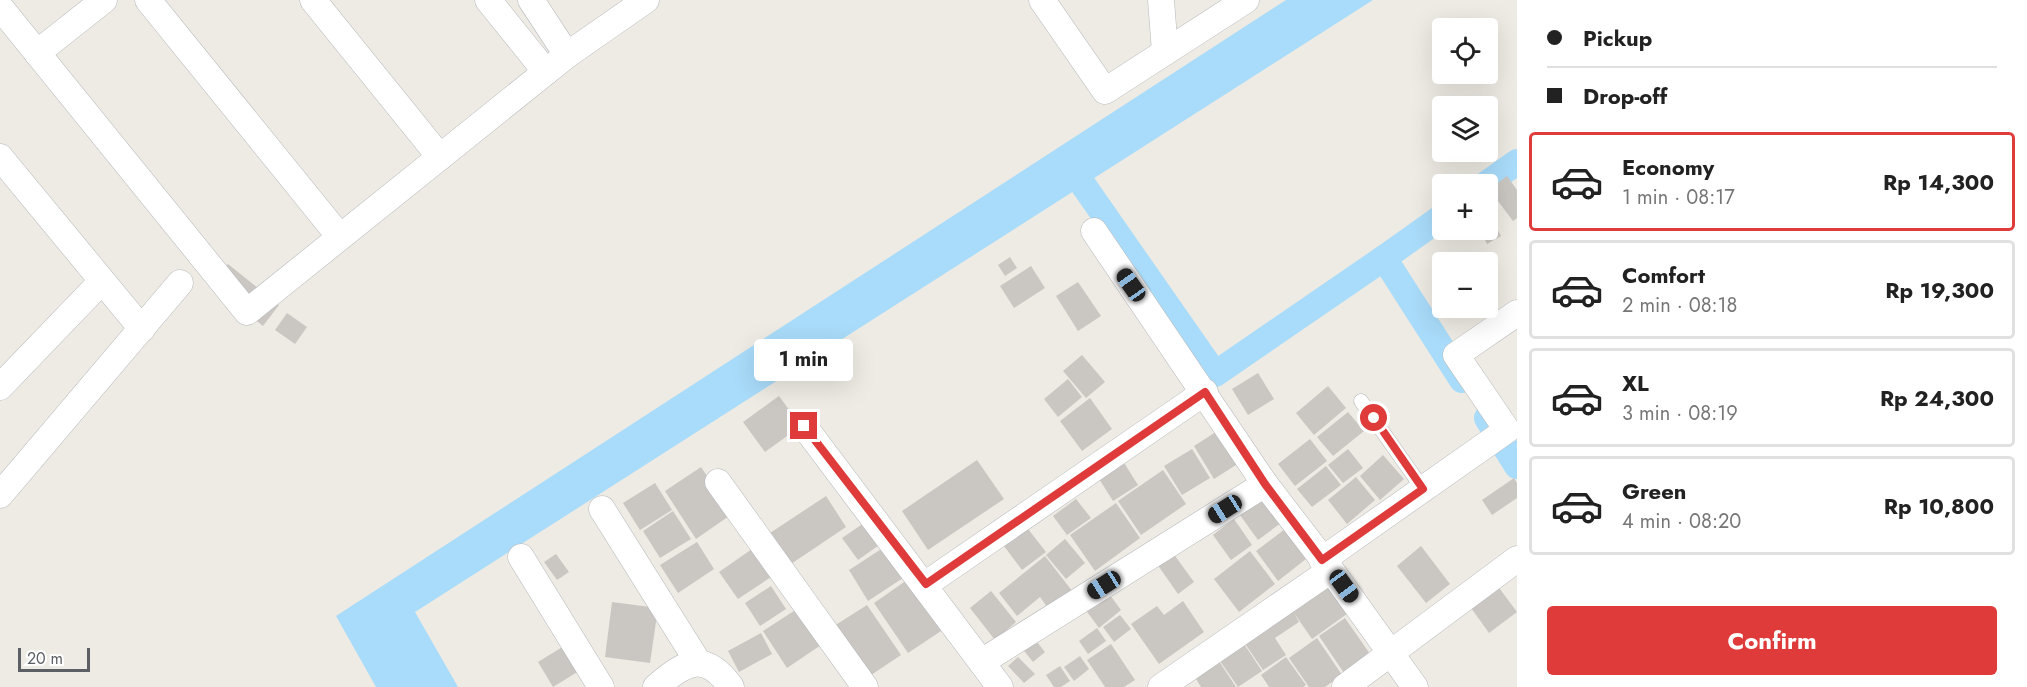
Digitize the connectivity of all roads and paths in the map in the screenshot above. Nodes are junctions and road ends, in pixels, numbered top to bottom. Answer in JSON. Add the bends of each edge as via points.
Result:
{"nodes":[{"id":1,"x":104,"y":0,"type":"edge"},
{"id":2,"x":148,"y":0,"type":"edge"},
{"id":3,"x":313,"y":0,"type":"edge"},
{"id":4,"x":488,"y":0,"type":"edge"},
{"id":5,"x":531,"y":0,"type":"edge"},
{"id":6,"x":646,"y":0,"type":"edge"},
{"id":7,"x":1042,"y":0,"type":"edge"},
{"id":8,"x":1161,"y":0,"type":"edge"},
{"id":9,"x":1246,"y":0,"type":"edge"},
{"id":10,"x":0,"y":7,"type":"edge"},
{"id":11,"x":1165,"y":52,"type":"junction"},
{"id":12,"x":37,"y":53,"type":"junction"},
{"id":13,"x":567,"y":55,"type":"junction"},
{"id":14,"x":546,"y":72,"type":"junction"},
{"id":15,"x":440,"y":157,"type":"junction"},
{"id":16,"x":3,"y":167,"type":"edge"},
{"id":17,"x":1094,"y":231,"type":"dead end"},
{"id":18,"x":340,"y":237,"type":"junction"},
{"id":19,"x":102,"y":281,"type":"junction"},
{"id":20,"x":180,"y":283,"type":"dead end"},
{"id":21,"x":1517,"y":313,"type":"edge"},
{"id":22,"x":142,"y":329,"type":"junction"},
{"id":23,"x":0,"y":387,"type":"edge"},
{"id":24,"x":1205,"y":392,"type":"junction"},
{"id":25,"x":1362,"y":401,"type":"dead end"},
{"id":26,"x":804,"y":426,"type":"dead end"},
{"id":27,"x":718,"y":482,"type":"dead end"},
{"id":28,"x":3,"y":484,"type":"edge"},
{"id":29,"x":1265,"y":484,"type":"junction"},
{"id":30,"x":1423,"y":489,"type":"junction"},
{"id":31,"x":602,"y":509,"type":"dead end"},
{"id":32,"x":521,"y":557,"type":"dead end"},
{"id":33,"x":1517,"y":559,"type":"edge"},
{"id":34,"x":1327,"y":565,"type":"junction"},
{"id":35,"x":926,"y":584,"type":"junction"},
{"id":36,"x":1392,"y":652,"type":"junction"},
{"id":37,"x":983,"y":661,"type":"junction"},
{"id":38,"x":698,"y":663,"type":"junction"},
{"id":39,"x":601,"y":687,"type":"edge"},
{"id":40,"x":656,"y":687,"type":"edge"},
{"id":41,"x":731,"y":687,"type":"edge"},
{"id":42,"x":866,"y":687,"type":"edge"},
{"id":43,"x":1000,"y":687,"type":"edge"},
{"id":44,"x":1161,"y":687,"type":"edge"},
{"id":45,"x":1345,"y":687,"type":"edge"},
{"id":46,"x":1415,"y":687,"type":"edge"}],
"edges":[{"from":1,"to":12,"type":"street"},
{"from":2,"to":18,"type":"street"},
{"from":3,"to":15,"type":"street"},
{"from":4,"to":14,"type":"street"},
{"from":5,"to":13,"type":"street"},
{"from":6,"to":13,"type":"street"},
{"from":7,"to":11,"type":"street","via":[[1105,91]]},
{"from":8,"to":11,"type":"street"},
{"from":9,"to":11,"type":"street"},
{"from":10,"to":12,"type":"street"},
{"from":12,"to":18,"type":"street","via":[[246,312]]},
{"from":13,"to":14,"type":"street"},
{"from":14,"to":15,"type":"street"},
{"from":15,"to":18,"type":"street"},
{"from":16,"to":19,"type":"street"},
{"from":17,"to":24,"type":"street"},
{"from":19,"to":22,"type":"street"},
{"from":19,"to":23,"type":"street"},
{"from":20,"to":22,"type":"street"},
{"from":21,"to":30,"type":"street","via":[[1456,355],[1507,430]]},
{"from":22,"to":28,"type":"street"},
{"from":24,"to":29,"type":"street"},
{"from":24,"to":35,"type":"street"},
{"from":25,"to":30,"type":"lane"},
{"from":26,"to":35,"type":"street"},
{"from":27,"to":42,"type":"street"},
{"from":29,"to":34,"type":"street"},
{"from":29,"to":37,"type":"street"},
{"from":30,"to":34,"type":"street"},
{"from":31,"to":38,"type":"street"},
{"from":32,"to":39,"type":"street"},
{"from":33,"to":36,"type":"street"},
{"from":34,"to":36,"type":"street"},
{"from":34,"to":44,"type":"street"},
{"from":35,"to":37,"type":"street"},
{"from":36,"to":45,"type":"street"},
{"from":36,"to":46,"type":"street"},
{"from":37,"to":43,"type":"street"},
{"from":38,"to":40,"type":"street","via":[[672,673]]},
{"from":38,"to":41,"type":"street","via":[[713,666]]}]}
